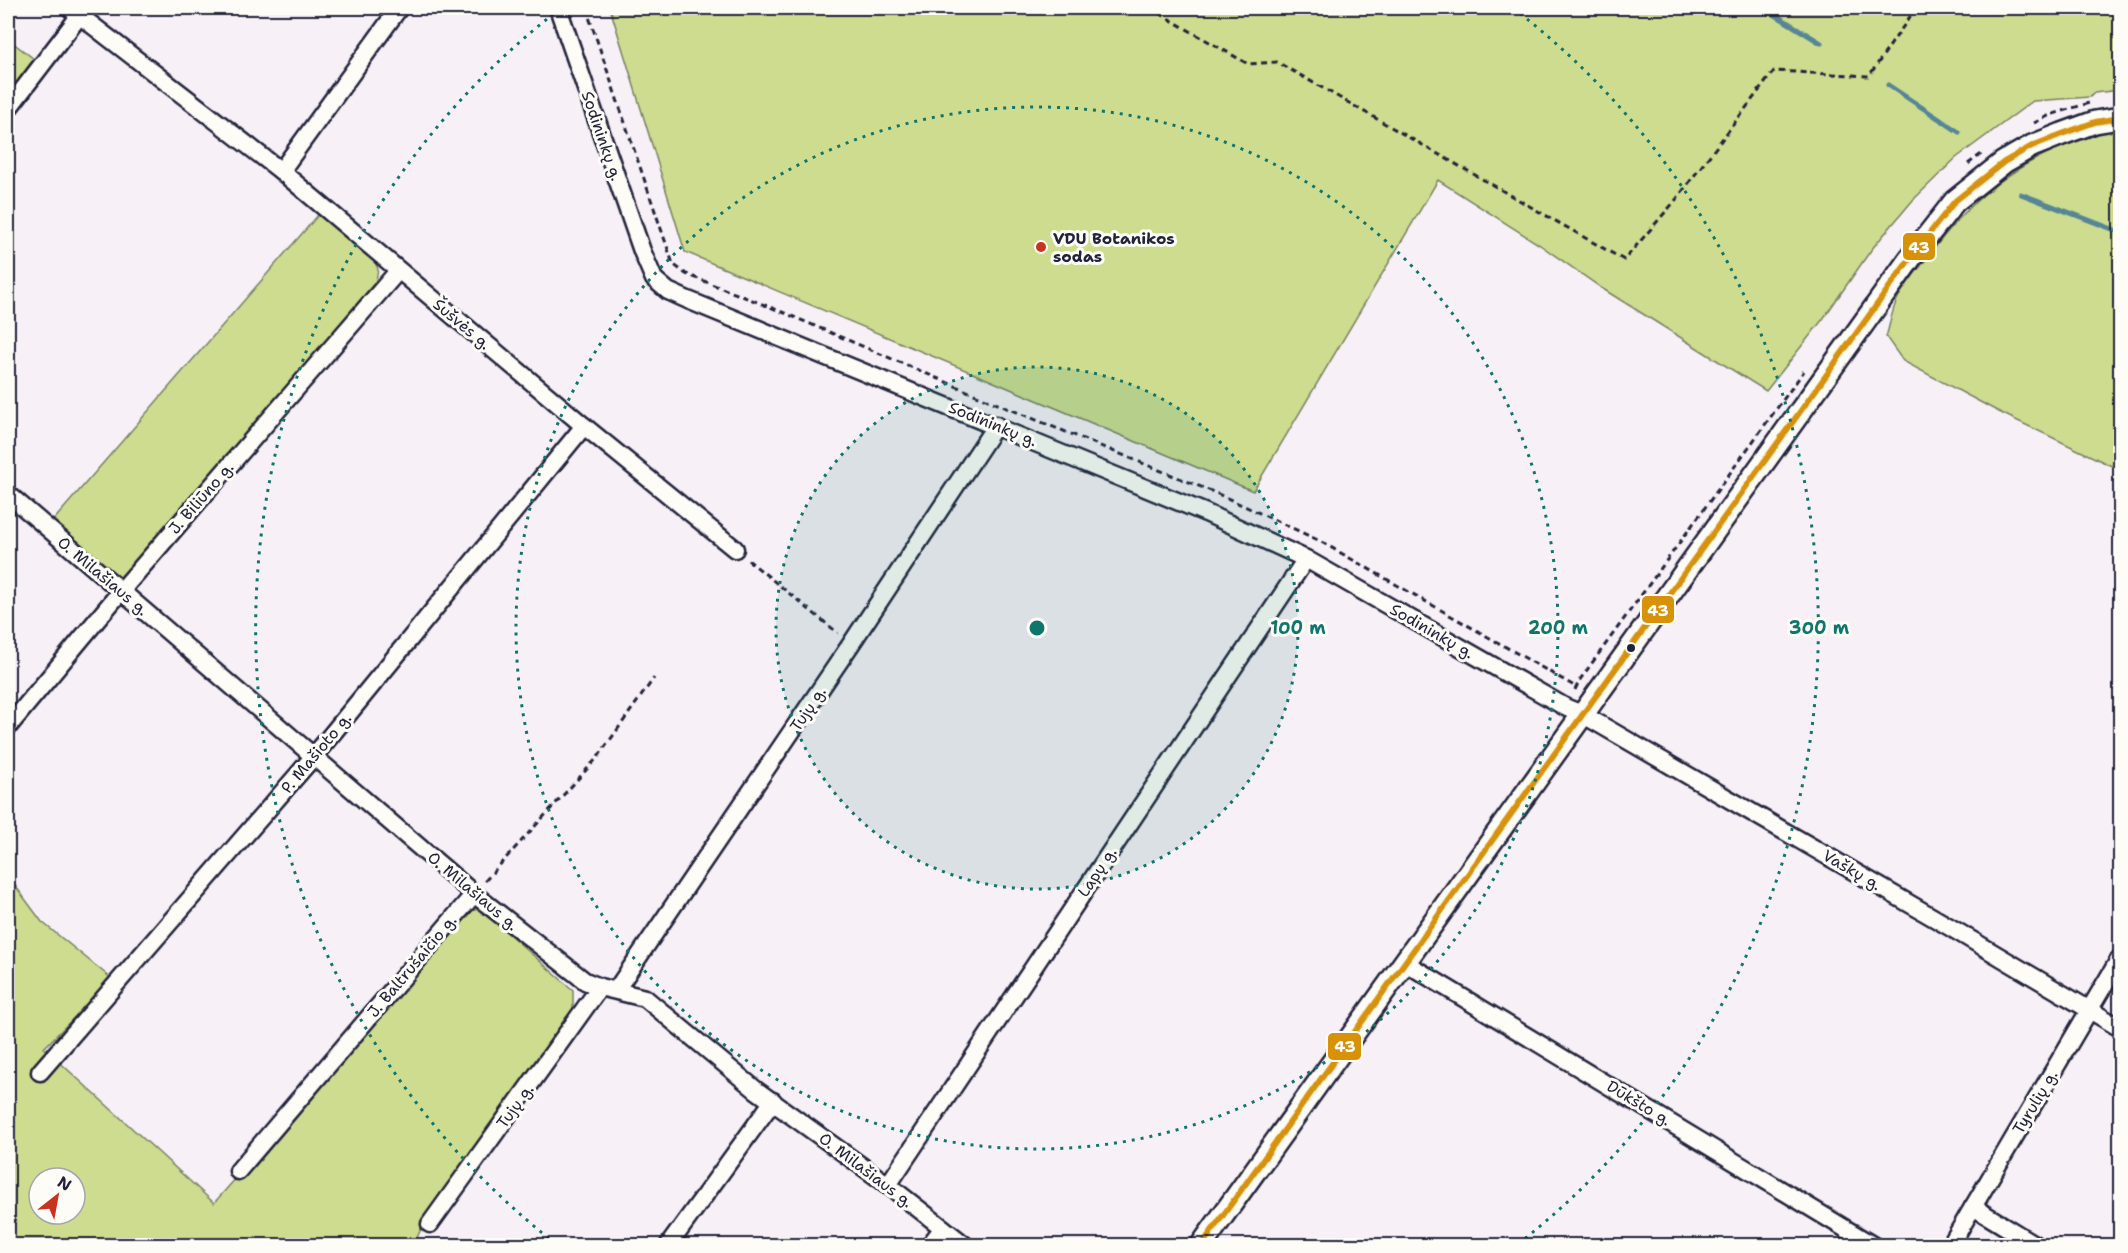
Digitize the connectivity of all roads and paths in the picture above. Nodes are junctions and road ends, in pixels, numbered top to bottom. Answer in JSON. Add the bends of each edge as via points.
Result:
{"nodes":[{"id":1,"x":399,"y":8,"type":"edge"},
{"id":2,"x":558,"y":8,"type":"edge"},
{"id":3,"x":586,"y":8,"type":"edge"},
{"id":4,"x":1150,"y":8,"type":"edge"},
{"id":5,"x":1916,"y":8,"type":"edge"},
{"id":6,"x":75,"y":11,"type":"edge"},
{"id":7,"x":8,"y":109,"type":"edge"},
{"id":8,"x":2121,"y":118,"type":"edge"},
{"id":9,"x":281,"y":171,"type":"junction"},
{"id":10,"x":398,"y":271,"type":"junction"},
{"id":11,"x":996,"y":425,"type":"junction"},
{"id":12,"x":584,"y":426,"type":"junction"},
{"id":13,"x":8,"y":494,"type":"edge"},
{"id":14,"x":735,"y":549,"type":"joint"},
{"id":15,"x":1306,"y":559,"type":"junction"},
{"id":16,"x":121,"y":591,"type":"junction"},
{"id":17,"x":851,"y":644,"type":"junction"},
{"id":18,"x":654,"y":678,"type":"dead end"},
{"id":19,"x":1576,"y":687,"type":"dead end"},
{"id":20,"x":1582,"y":714,"type":"junction"},
{"id":21,"x":8,"y":727,"type":"edge"},
{"id":22,"x":314,"y":756,"type":"junction"},
{"id":23,"x":474,"y":894,"type":"junction"},
{"id":24,"x":2121,"y":958,"type":"edge"},
{"id":25,"x":1404,"y":962,"type":"junction"},
{"id":26,"x":608,"y":989,"type":"junction"},
{"id":27,"x":2089,"y":1010,"type":"junction"},
{"id":28,"x":2121,"y":1029,"type":"edge"},
{"id":29,"x":40,"y":1072,"type":"dead end"},
{"id":30,"x":772,"y":1101,"type":"junction"},
{"id":31,"x":238,"y":1172,"type":"dead end"},
{"id":32,"x":888,"y":1185,"type":"junction"},
{"id":33,"x":1973,"y":1208,"type":"junction"},
{"id":34,"x":430,"y":1224,"type":"dead end"},
{"id":35,"x":943,"y":1228,"type":"junction"},
{"id":36,"x":668,"y":1245,"type":"edge"},
{"id":37,"x":929,"y":1245,"type":"edge"},
{"id":38,"x":966,"y":1245,"type":"edge"},
{"id":39,"x":1201,"y":1245,"type":"edge"},
{"id":40,"x":1874,"y":1245,"type":"edge"},
{"id":41,"x":1950,"y":1245,"type":"edge"},
{"id":42,"x":2037,"y":1245,"type":"edge"}],
"edges":[{"from":1,"to":9,"type":"street"},
{"from":2,"to":11,"type":"street","name":"Sodininkų g.","via":[[654,279],[688,300]]},
{"from":3,"to":19,"type":"path","via":[[673,264],[686,274],[1216,493],[1318,540]]},
{"from":4,"to":5,"type":"path","via":[[1248,64],[1277,63],[1624,260],[1675,201],[1774,71],[1869,76]]},
{"from":6,"to":7,"type":"street"},
{"from":6,"to":9,"type":"street","name":"Šušvės g."},
{"from":8,"to":20,"type":"street","via":[[2095,122],[2032,146],[2004,162],[1955,201]]},
{"from":9,"to":10,"type":"street","name":"Šušvės g."},
{"from":10,"to":12,"type":"street","name":"Šušvės g."},
{"from":10,"to":16,"type":"street","name":"J. Biliūno g."},
{"from":11,"to":15,"type":"street","name":"Sodininkų g."},
{"from":11,"to":17,"type":"street","name":"Tujų g."},
{"from":12,"to":14,"type":"street","name":"Šušvės g."},
{"from":12,"to":22,"type":"street","name":"P. Mašioto g."},
{"from":13,"to":16,"type":"street","name":"O. Milašiaus g."},
{"from":14,"to":17,"type":"path"},
{"from":15,"to":20,"type":"street","name":"Sodininkų g."},
{"from":15,"to":32,"type":"street","name":"Lapų g."},
{"from":16,"to":21,"type":"street","name":"J. Biliūno g."},
{"from":16,"to":22,"type":"street","name":"O. Milašiaus g."},
{"from":17,"to":26,"type":"street","name":"Tujų g."},
{"from":18,"to":23,"type":"path","via":[[598,757]]},
{"from":20,"to":25,"type":"street"},
{"from":20,"to":27,"type":"street","name":"Vaškų g."},
{"from":22,"to":23,"type":"street","name":"O. Milašiaus g."},
{"from":22,"to":29,"type":"street","name":"P. Mašioto g."},
{"from":23,"to":26,"type":"street","name":"O. Milašiaus g.","via":[[585,981]]},
{"from":23,"to":31,"type":"street","name":"J. Baltrušaičio g."},
{"from":24,"to":27,"type":"street","name":"Tyrulių g."},
{"from":25,"to":39,"type":"street"},
{"from":25,"to":40,"type":"street","name":"Dūkšto g."},
{"from":26,"to":30,"type":"street","name":"O. Milašiaus g.","via":[[645,998]]},
{"from":26,"to":34,"type":"street","name":"Tujų g."},
{"from":27,"to":28,"type":"street","name":"Vaškų g."},
{"from":27,"to":33,"type":"street","name":"Tyrulių g."},
{"from":30,"to":32,"type":"street","name":"O. Milašiaus g."},
{"from":30,"to":36,"type":"street"},
{"from":32,"to":35,"type":"street","name":"O. Milašiaus g."},
{"from":33,"to":41,"type":"street","name":"Tyrulių g."},
{"from":33,"to":42,"type":"street"},
{"from":35,"to":37,"type":"street"},
{"from":35,"to":38,"type":"street","name":"O. Milašiaus g."}]}
